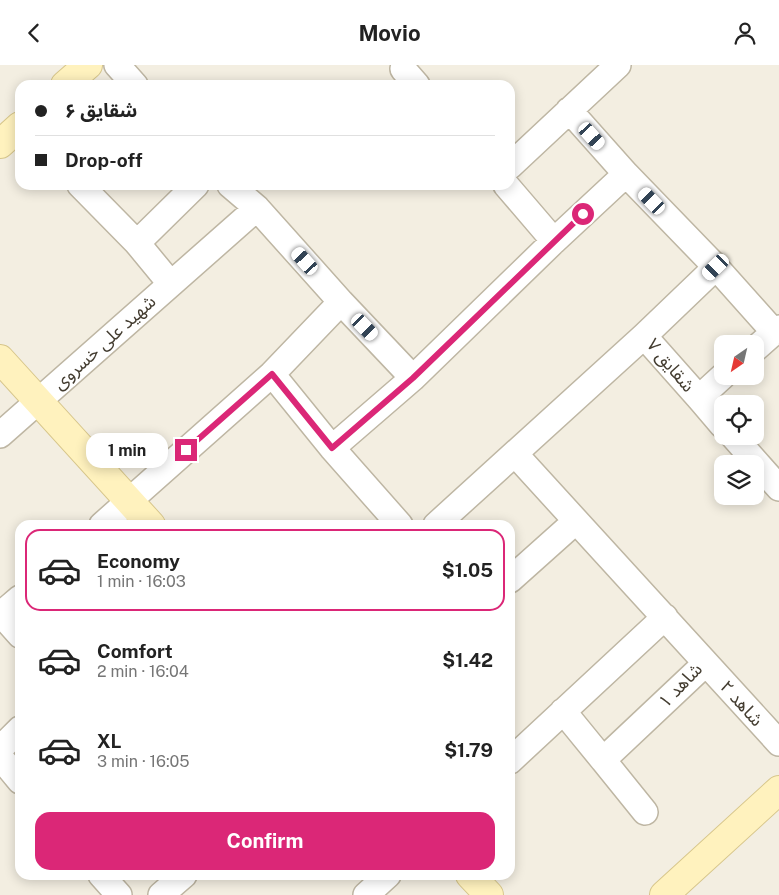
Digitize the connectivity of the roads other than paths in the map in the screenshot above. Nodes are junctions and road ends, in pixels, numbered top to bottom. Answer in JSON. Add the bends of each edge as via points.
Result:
{"nodes":[{"id":1,"x":88,"y":65,"type":"edge"},
{"id":2,"x":117,"y":65,"type":"edge"},
{"id":3,"x":618,"y":65,"type":"edge"},
{"id":4,"x":71,"y":80,"type":"edge"},
{"id":5,"x":130,"y":80,"type":"edge"},
{"id":6,"x":569,"y":110,"type":"junction"},
{"id":7,"x":15,"y":130,"type":"edge"},
{"id":8,"x":0,"y":144,"type":"edge"},
{"id":9,"x":515,"y":161,"type":"edge"},
{"id":10,"x":626,"y":174,"type":"junction"},
{"id":11,"x":85,"y":190,"type":"edge"},
{"id":12,"x":191,"y":190,"type":"edge"},
{"id":13,"x":236,"y":190,"type":"edge"},
{"id":14,"x":510,"y":190,"type":"edge"},
{"id":15,"x":257,"y":208,"type":"junction"},
{"id":16,"x":554,"y":241,"type":"junction"},
{"id":17,"x":136,"y":243,"type":"junction"},
{"id":18,"x":716,"y":267,"type":"junction"},
{"id":19,"x":170,"y":283,"type":"junction"},
{"id":20,"x":341,"y":302,"type":"junction"},
{"id":21,"x":777,"y":330,"type":"edge"},
{"id":22,"x":644,"y":336,"type":"junction"},
{"id":23,"x":764,"y":341,"type":"edge"},
{"id":24,"x":0,"y":359,"type":"edge"},
{"id":25,"x":272,"y":374,"type":"junction"},
{"id":26,"x":413,"y":378,"type":"junction"},
{"id":27,"x":714,"y":384,"type":"edge"},
{"id":28,"x":698,"y":398,"type":"junction"},
{"id":29,"x":38,"y":401,"type":"junction"},
{"id":30,"x":714,"y":416,"type":"edge"},
{"id":31,"x":0,"y":435,"type":"edge"},
{"id":32,"x":741,"y":445,"type":"edge"},
{"id":33,"x":332,"y":448,"type":"junction"},
{"id":34,"x":515,"y":454,"type":"junction"},
{"id":35,"x":779,"y":488,"type":"edge"},
{"id":36,"x":129,"y":501,"type":"junction"},
{"id":37,"x":108,"y":520,"type":"edge"},
{"id":38,"x":146,"y":520,"type":"edge"},
{"id":39,"x":396,"y":520,"type":"edge"},
{"id":40,"x":442,"y":520,"type":"edge"},
{"id":41,"x":576,"y":521,"type":"junction"},
{"id":42,"x":515,"y":576,"type":"edge"},
{"id":43,"x":15,"y":602,"type":"edge"},
{"id":44,"x":1,"y":615,"type":"edge"},
{"id":45,"x":664,"y":617,"type":"junction"},
{"id":46,"x":15,"y":630,"type":"edge"},
{"id":47,"x":706,"y":663,"type":"junction"},
{"id":48,"x":563,"y":711,"type":"junction"},
{"id":49,"x":15,"y":734,"type":"edge"},
{"id":50,"x":779,"y":743,"type":"edge"},
{"id":51,"x":0,"y":749,"type":"edge"},
{"id":52,"x":515,"y":756,"type":"edge"},
{"id":53,"x":0,"y":757,"type":"edge"},
{"id":54,"x":603,"y":760,"type":"junction"},
{"id":55,"x":15,"y":775,"type":"edge"},
{"id":56,"x":779,"y":790,"type":"edge"},
{"id":57,"x":645,"y":812,"type":"dead end"},
{"id":58,"x":106,"y":880,"type":"edge"},
{"id":59,"x":178,"y":880,"type":"edge"},
{"id":60,"x":382,"y":880,"type":"edge"},
{"id":61,"x":475,"y":880,"type":"edge"},
{"id":62,"x":119,"y":895,"type":"edge"},
{"id":63,"x":162,"y":895,"type":"edge"},
{"id":64,"x":366,"y":895,"type":"edge"},
{"id":65,"x":489,"y":895,"type":"edge"},
{"id":66,"x":664,"y":895,"type":"edge"}],
"edges":[{"from":1,"to":4,"type":"street"},
{"from":2,"to":5,"type":"street"},
{"from":3,"to":6,"type":"street"},
{"from":6,"to":9,"type":"street"},
{"from":6,"to":10,"type":"street"},
{"from":7,"to":8,"type":"street"},
{"from":10,"to":16,"type":"street"},
{"from":10,"to":18,"type":"street"},
{"from":11,"to":17,"type":"street","name":"شهید علی خسروی"},
{"from":12,"to":17,"type":"street"},
{"from":13,"to":15,"type":"street"},
{"from":14,"to":16,"type":"street"},
{"from":15,"to":19,"type":"street","name":"شهید علی خسروی"},
{"from":15,"to":20,"type":"street"},
{"from":16,"to":26,"type":"street"},
{"from":17,"to":19,"type":"street","name":"شهید علی خسروی"},
{"from":18,"to":21,"type":"street"},
{"from":18,"to":22,"type":"street","name":"شقایق ۷"},
{"from":19,"to":29,"type":"street","name":"شهید علی خسروی"},
{"from":20,"to":25,"type":"street"},
{"from":20,"to":26,"type":"street"},
{"from":21,"to":23,"type":"street"},
{"from":22,"to":28,"type":"street","name":"شقایق ۷"},
{"from":22,"to":34,"type":"street"},
{"from":24,"to":29,"type":"street"},
{"from":25,"to":33,"type":"street"},
{"from":25,"to":36,"type":"street"},
{"from":26,"to":33,"type":"street"},
{"from":27,"to":28,"type":"street","name":"شقایق ۷"},
{"from":28,"to":30,"type":"street"},
{"from":29,"to":31,"type":"street","name":"شهید علی خسروی"},
{"from":29,"to":36,"type":"street"},
{"from":32,"to":35,"type":"street"},
{"from":33,"to":39,"type":"street"},
{"from":34,"to":40,"type":"street"},
{"from":34,"to":41,"type":"street","name":"شاهد ۱"},
{"from":36,"to":37,"type":"street"},
{"from":36,"to":38,"type":"street"},
{"from":41,"to":42,"type":"street"},
{"from":41,"to":45,"type":"street","name":"شاهد ۱"},
{"from":43,"to":44,"type":"street"},
{"from":44,"to":46,"type":"street"},
{"from":45,"to":47,"type":"street","name":"شاهد ۱"},
{"from":45,"to":48,"type":"street"},
{"from":47,"to":50,"type":"street","name":"شاهد ۲"},
{"from":47,"to":54,"type":"street","name":"شاهد ۱"},
{"from":48,"to":52,"type":"street"},
{"from":48,"to":54,"type":"street"},
{"from":49,"to":51,"type":"street"},
{"from":53,"to":55,"type":"street"},
{"from":54,"to":57,"type":"street"},
{"from":56,"to":66,"type":"street"},
{"from":58,"to":62,"type":"street"},
{"from":59,"to":63,"type":"street"},
{"from":60,"to":64,"type":"street"},
{"from":61,"to":65,"type":"street"}]}
